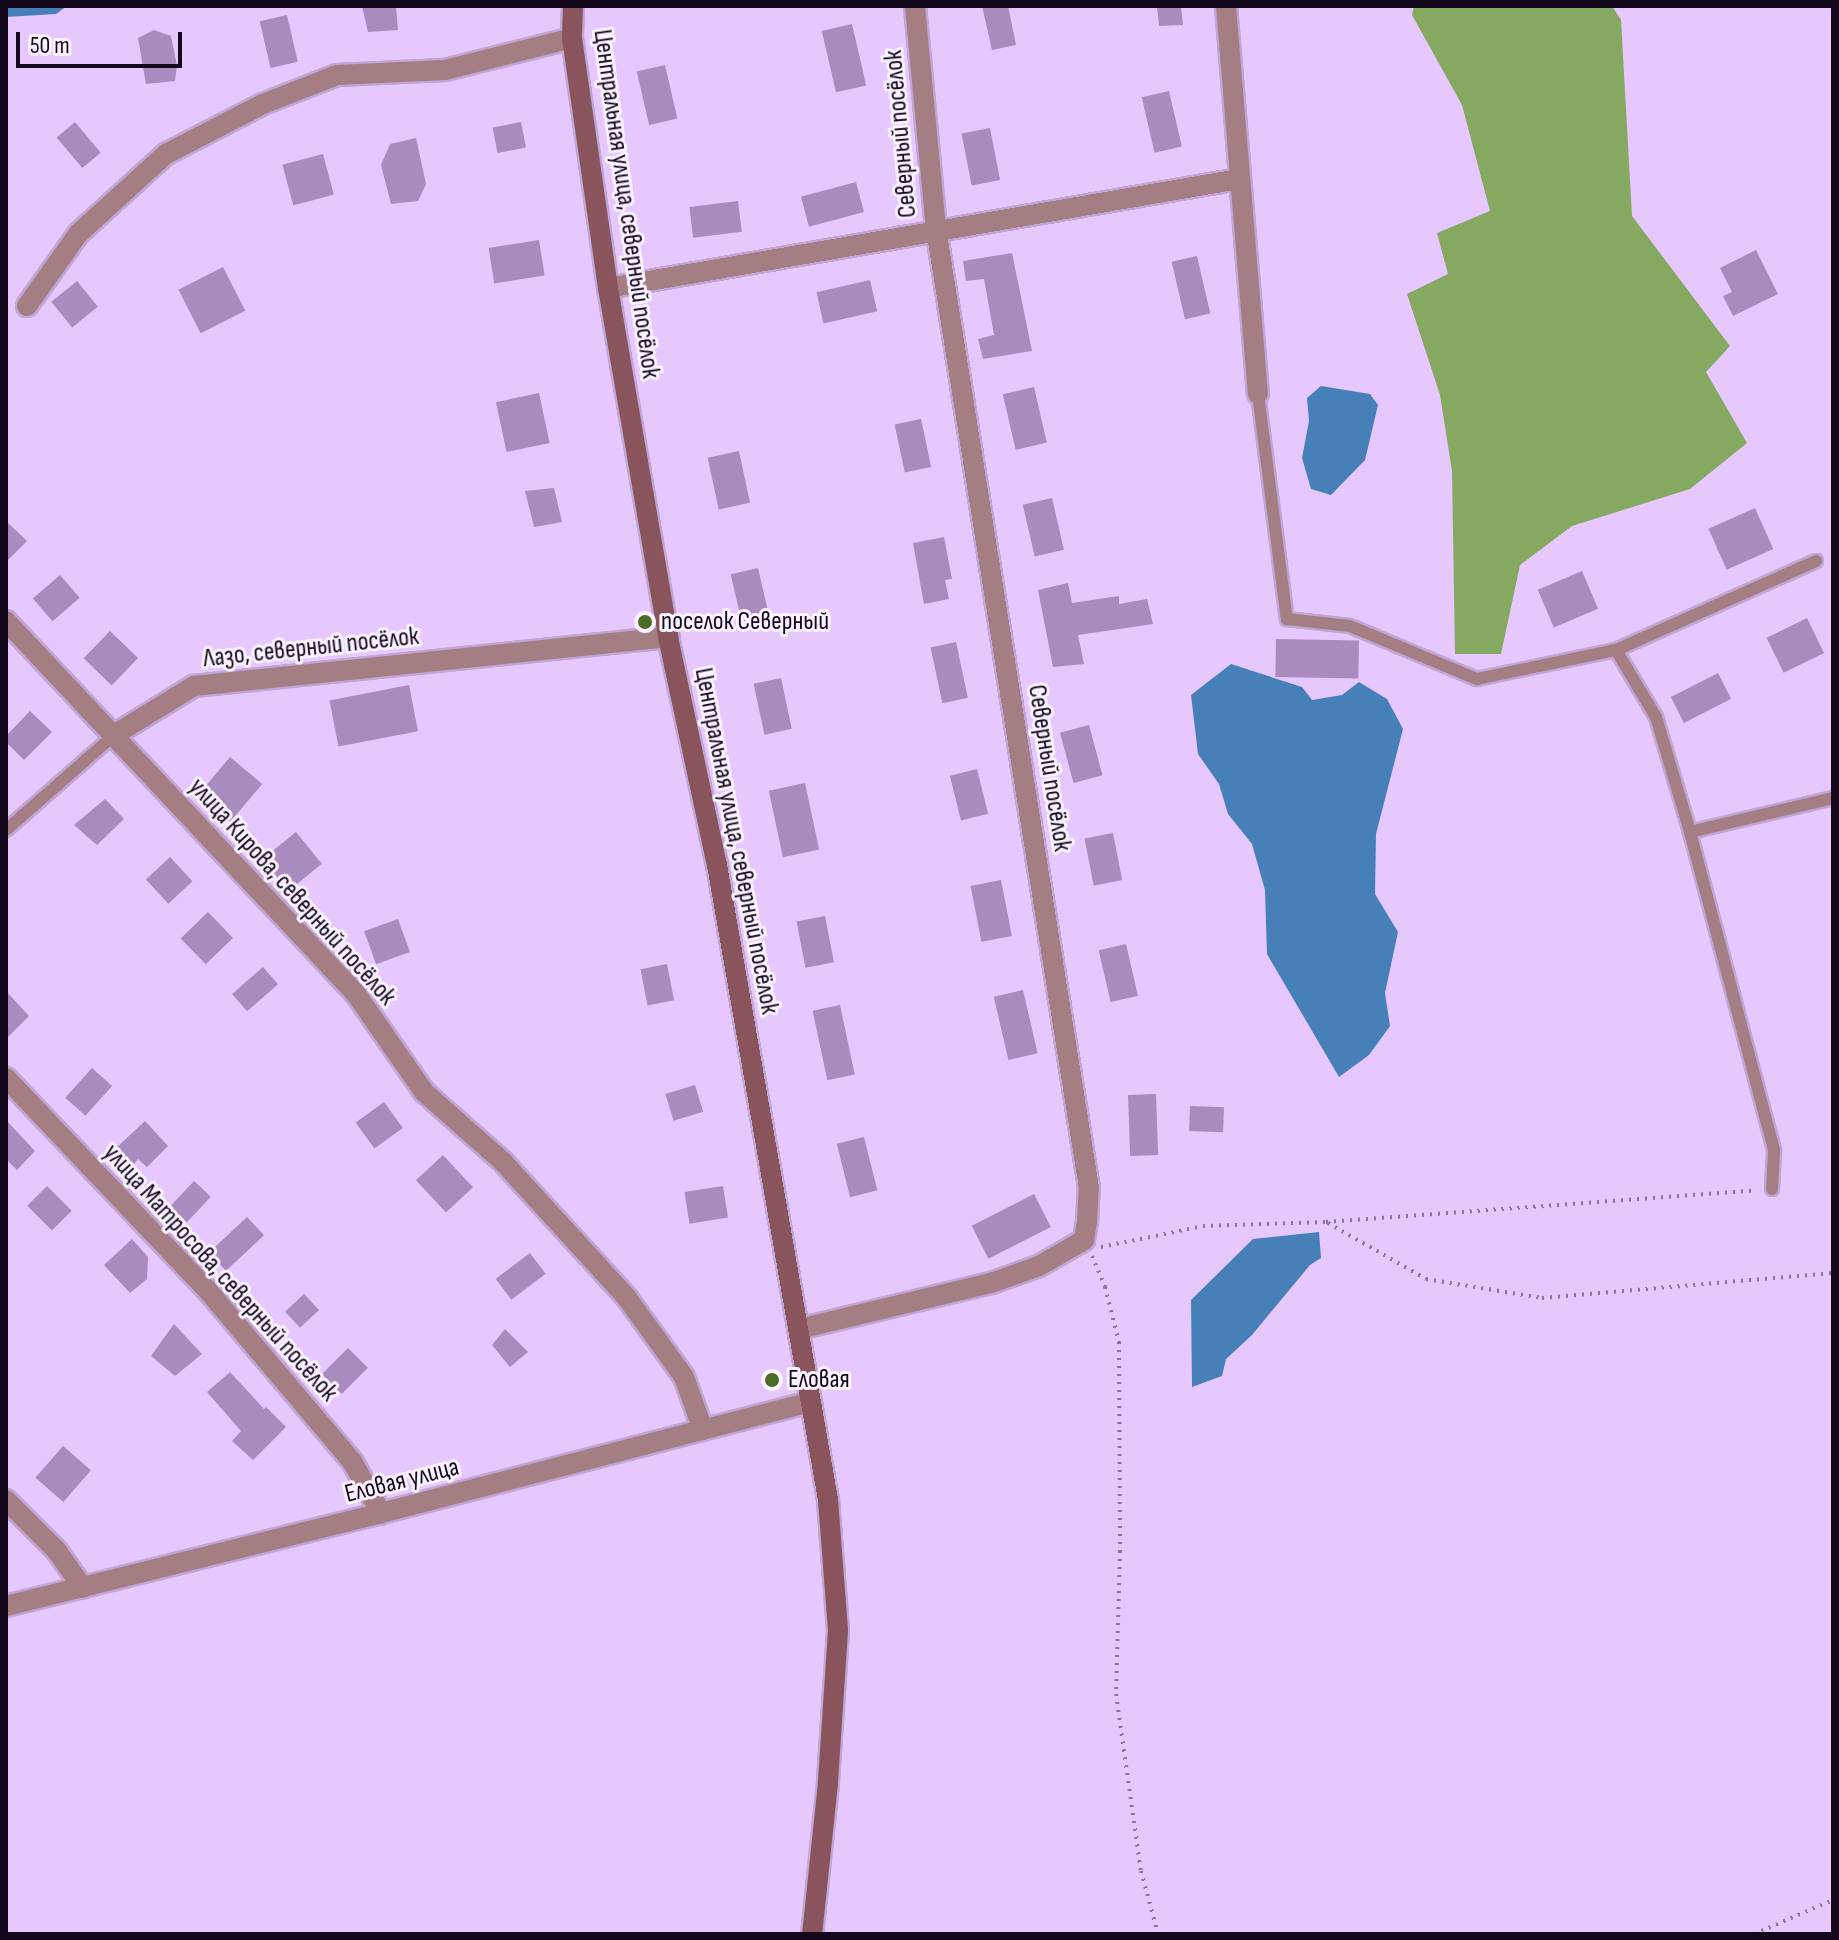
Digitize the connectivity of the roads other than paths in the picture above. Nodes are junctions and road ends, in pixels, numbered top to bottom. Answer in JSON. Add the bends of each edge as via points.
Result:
{"nodes":[{"id":1,"x":573,"y":6,"type":"edge"},
{"id":2,"x":915,"y":6,"type":"edge"},
{"id":3,"x":1226,"y":6,"type":"edge"},
{"id":4,"x":572,"y":38,"type":"junction"},
{"id":5,"x":1239,"y":179,"type":"junction"},
{"id":6,"x":936,"y":229,"type":"junction"},
{"id":7,"x":608,"y":288,"type":"junction"},
{"id":8,"x":27,"y":306,"type":"dead end"},
{"id":9,"x":1258,"y":394,"type":"joint"},
{"id":10,"x":1816,"y":561,"type":"dead end"},
{"id":11,"x":6,"y":621,"type":"edge"},
{"id":12,"x":668,"y":637,"type":"junction"},
{"id":13,"x":1616,"y":650,"type":"junction"},
{"id":14,"x":114,"y":735,"type":"junction"},
{"id":15,"x":1833,"y":798,"type":"edge"},
{"id":16,"x":6,"y":830,"type":"edge"},
{"id":17,"x":1690,"y":832,"type":"junction"},
{"id":18,"x":6,"y":1078,"type":"edge"},
{"id":19,"x":1772,"y":1189,"type":"road end"},
{"id":20,"x":799,"y":1329,"type":"junction"},
{"id":21,"x":809,"y":1402,"type":"junction"},
{"id":22,"x":703,"y":1430,"type":"junction"},
{"id":23,"x":6,"y":1500,"type":"edge"},
{"id":24,"x":381,"y":1513,"type":"junction"},
{"id":25,"x":83,"y":1588,"type":"junction"},
{"id":26,"x":6,"y":1606,"type":"edge"},
{"id":27,"x":812,"y":1934,"type":"edge"}],
"edges":[{"from":1,"to":4,"type":"street","name":"Центральная улица, северный посёлок"},
{"from":2,"to":6,"type":"street","name":"Северный посёлок"},
{"from":3,"to":5,"type":"street"},
{"from":4,"to":7,"type":"street","name":"Центральная улица, северный посёлок"},
{"from":4,"to":8,"type":"street","via":[[445,70],[337,75],[263,104],[166,154],[78,234]]},
{"from":5,"to":6,"type":"street"},
{"from":5,"to":9,"type":"street"},
{"from":6,"to":7,"type":"street"},
{"from":6,"to":20,"type":"street","name":"Северный посёлок","via":[[1089,1188],[1087,1222],[1084,1240],[1039,1266],[991,1283]]},
{"from":7,"to":12,"type":"street","name":"Центральная улица, северный посёлок"},
{"from":9,"to":13,"type":"lane","via":[[1287,619],[1350,626],[1477,679]]},
{"from":10,"to":13,"type":"lane"},
{"from":11,"to":14,"type":"street","name":"улица Кирова, северный посёлок"},
{"from":12,"to":14,"type":"street","name":"Лазо, северный посёлок","via":[[194,686]]},
{"from":12,"to":20,"type":"street","name":"Центральная улица, северный посёлок","via":[[717,865]]},
{"from":13,"to":17,"type":"lane","via":[[1656,717]]},
{"from":14,"to":16,"type":"lane","name":"Лазо, северный посёлок"},
{"from":14,"to":22,"type":"street","name":"улица Кирова, северный посёлок","via":[[356,994],[424,1092],[503,1162],[627,1298],[684,1377]]},
{"from":15,"to":17,"type":"lane"},
{"from":17,"to":19,"type":"lane","via":[[1774,1151]]},
{"from":18,"to":24,"type":"street","name":"улица Матросова, северный посёлок","via":[[209,1292],[352,1461]]},
{"from":20,"to":21,"type":"street","name":"Центральная улица, северный посёлок"},
{"from":21,"to":22,"type":"street","name":"Еловая улица"},
{"from":21,"to":27,"type":"street","name":"Центральная улица, северный посёлок","via":[[828,1500],[838,1631]]},
{"from":22,"to":24,"type":"street","name":"Еловая улица"},
{"from":23,"to":25,"type":"street","via":[[57,1551]]},
{"from":24,"to":25,"type":"street","name":"Еловая улица"},
{"from":25,"to":26,"type":"street","name":"Еловая улица"}]}
